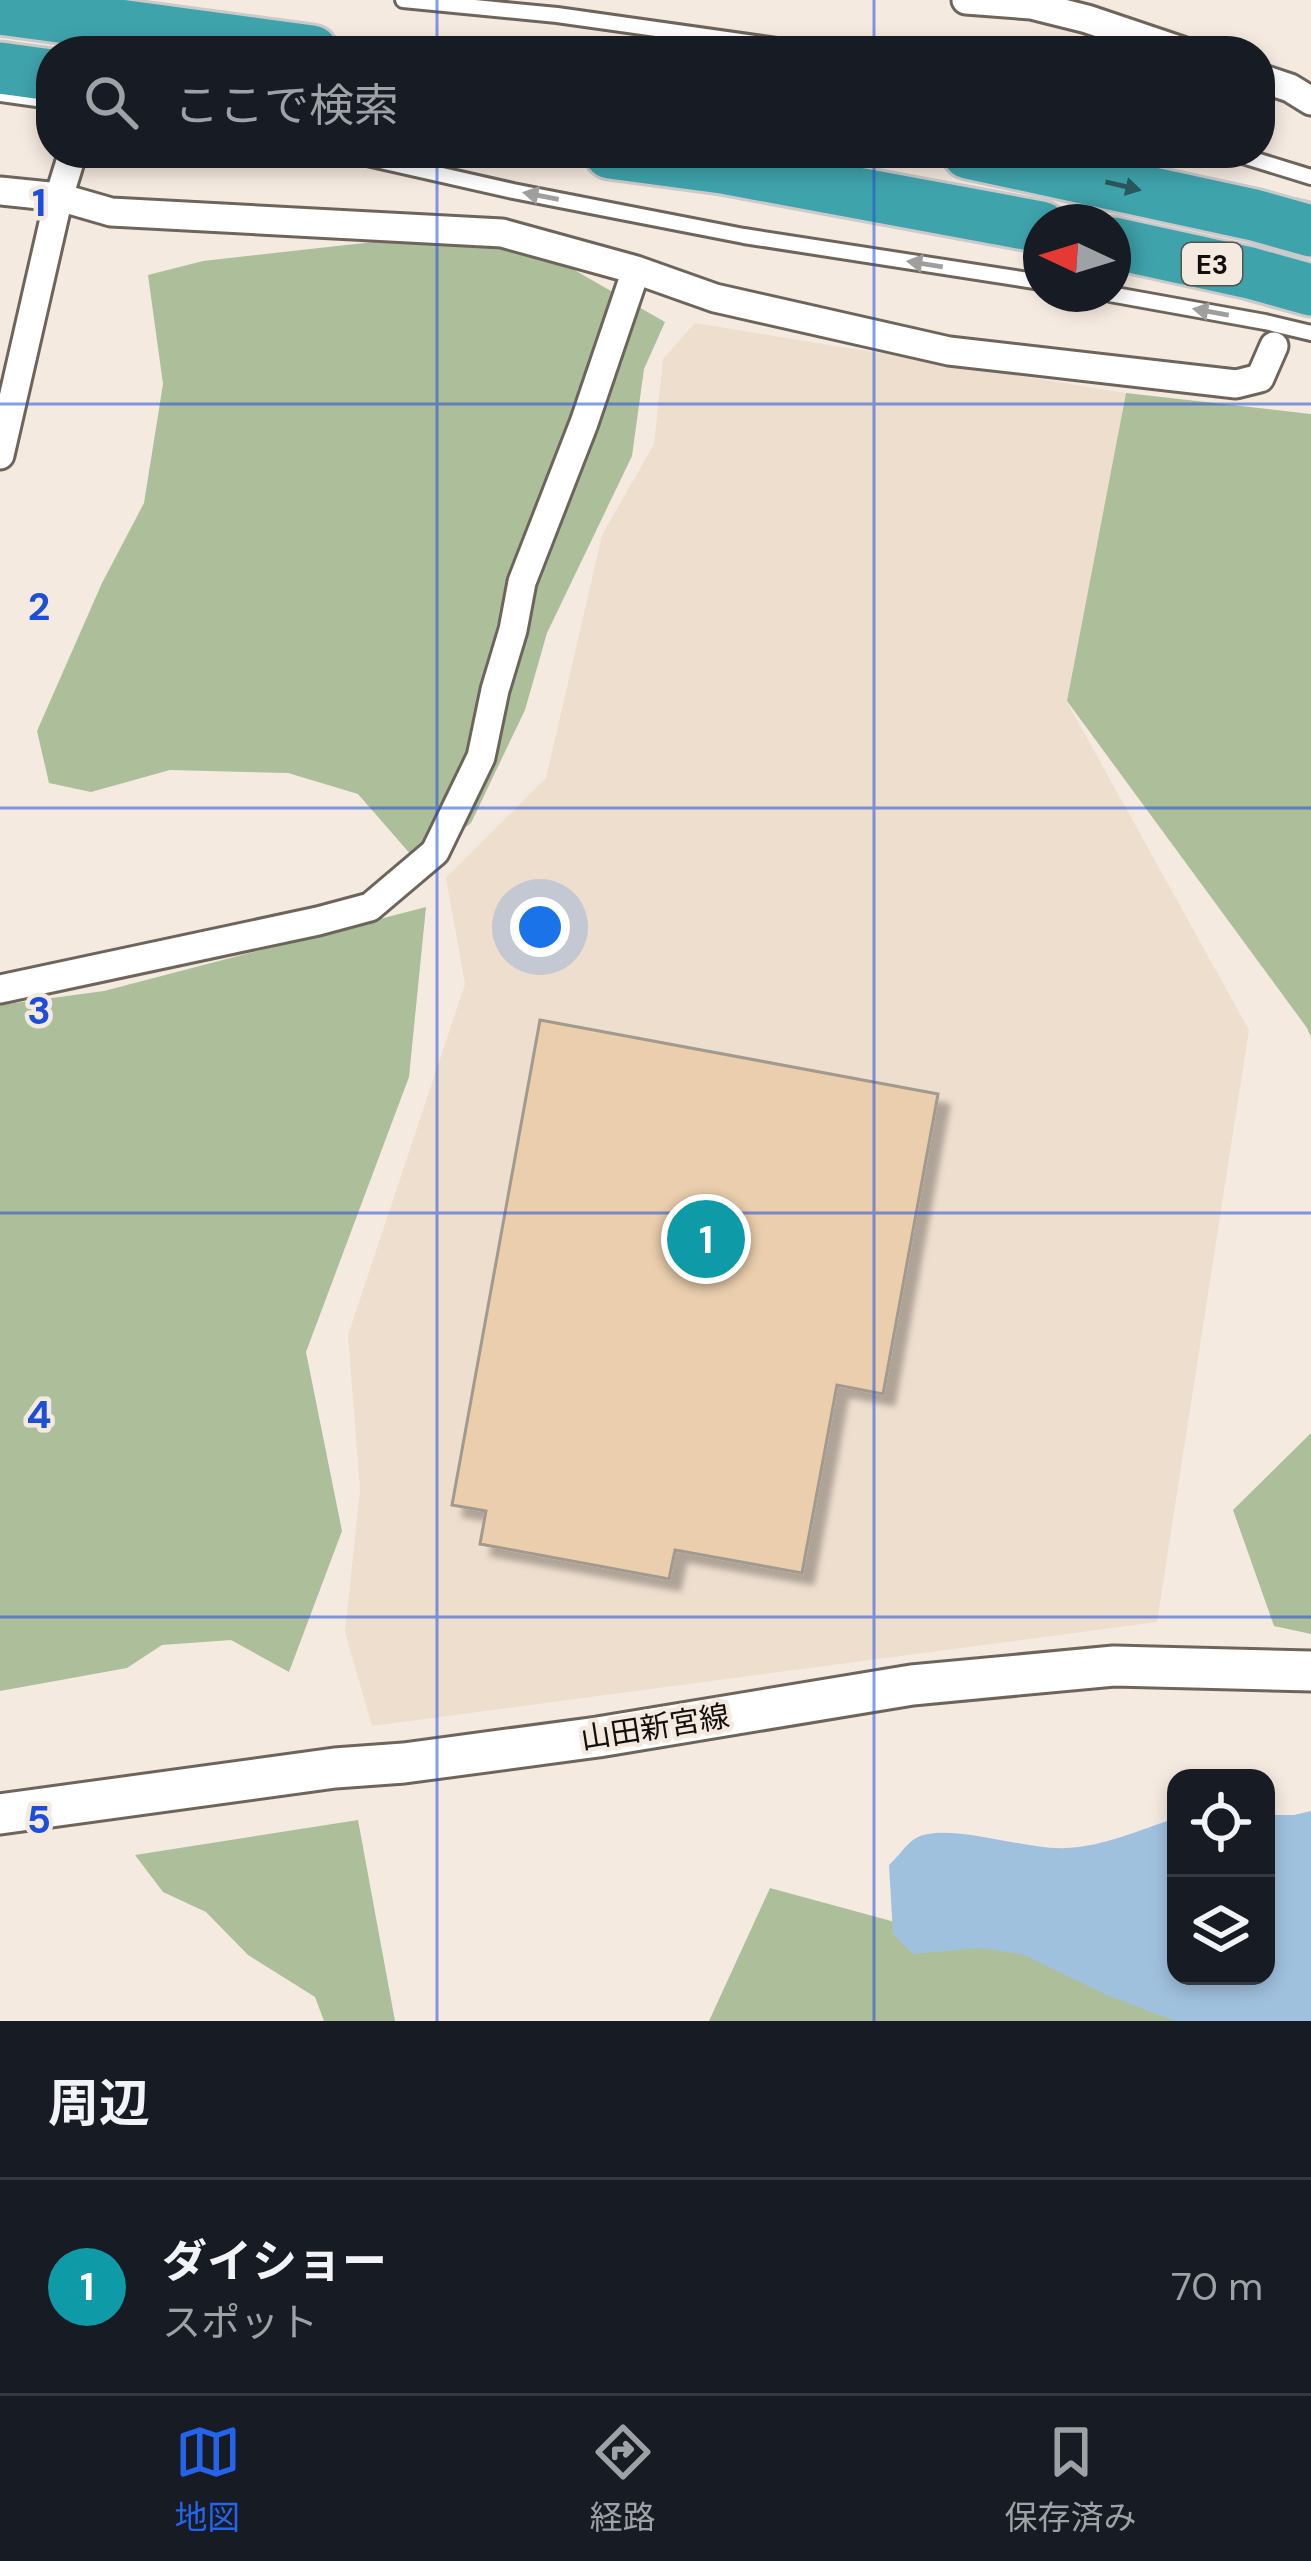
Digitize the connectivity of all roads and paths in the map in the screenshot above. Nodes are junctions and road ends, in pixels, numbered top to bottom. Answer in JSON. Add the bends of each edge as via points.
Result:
{"nodes":[{"id":1,"x":403,"y":0,"type":"edge"},
{"id":2,"x":965,"y":0,"type":"edge"},
{"id":3,"x":0,"y":9,"type":"edge"},
{"id":4,"x":201,"y":36,"type":"edge"},
{"id":5,"x":706,"y":36,"type":"edge"},
{"id":6,"x":1136,"y":36,"type":"edge"},
{"id":7,"x":0,"y":68,"type":"edge"},
{"id":8,"x":36,"y":73,"type":"edge"},
{"id":9,"x":1275,"y":83,"type":"edge"},
{"id":10,"x":0,"y":94,"type":"edge"},
{"id":11,"x":36,"y":99,"type":"edge"},
{"id":12,"x":1311,"y":101,"type":"edge"},
{"id":13,"x":1275,"y":166,"type":"edge"},
{"id":14,"x":68,"y":168,"type":"edge"},
{"id":15,"x":412,"y":168,"type":"edge"},
{"id":16,"x":722,"y":168,"type":"edge"},
{"id":17,"x":1037,"y":168,"type":"edge"},
{"id":18,"x":1311,"y":177,"type":"edge"},
{"id":19,"x":0,"y":191,"type":"edge"},
{"id":20,"x":59,"y":197,"type":"junction"},
{"id":21,"x":1023,"y":224,"type":"edge"},
{"id":22,"x":1311,"y":231,"type":"edge"},
{"id":23,"x":1131,"y":247,"type":"edge"},
{"id":24,"x":636,"y":270,"type":"junction"},
{"id":25,"x":1023,"y":279,"type":"edge"},
{"id":26,"x":1311,"y":290,"type":"edge"},
{"id":27,"x":1131,"y":298,"type":"edge"},
{"id":28,"x":1311,"y":333,"type":"edge"},
{"id":29,"x":1274,"y":346,"type":"tunnel mouth"},
{"id":30,"x":0,"y":455,"type":"edge"},
{"id":31,"x":0,"y":989,"type":"edge"},
{"id":32,"x":1311,"y":1671,"type":"edge"},
{"id":33,"x":0,"y":1814,"type":"edge"}],
"edges":[{"from":1,"to":5,"type":"lane"},
{"from":2,"to":6,"type":"street","via":[[1031,5]]},
{"from":3,"to":4,"type":"highway"},
{"from":7,"to":8,"type":"highway"},
{"from":9,"to":12,"type":"street"},
{"from":10,"to":11,"type":"lane"},
{"from":13,"to":18,"type":"lane"},
{"from":14,"to":20,"type":"street"},
{"from":25,"to":15,"type":"lane","one_way":true,"via":[[744,236]]},
{"from":16,"to":21,"type":"highway"},
{"from":17,"to":22,"type":"highway","number":"E3","one_way":true},
{"from":19,"to":20,"type":"street"},
{"from":20,"to":24,"type":"street","via":[[111,212],[502,233]]},
{"from":20,"to":30,"type":"street"},
{"from":23,"to":26,"type":"highway","number":"E3"},
{"from":24,"to":29,"type":"street","via":[[715,298],[970,354],[1236,384],[1260,378]]},
{"from":24,"to":31,"type":"street","via":[[522,582],[481,757],[435,852],[370,907]]},
{"from":28,"to":27,"type":"lane","one_way":true},
{"from":32,"to":33,"type":"main road","name":"山田新宮線","via":[[1114,1666],[912,1685],[598,1737]]}]}
